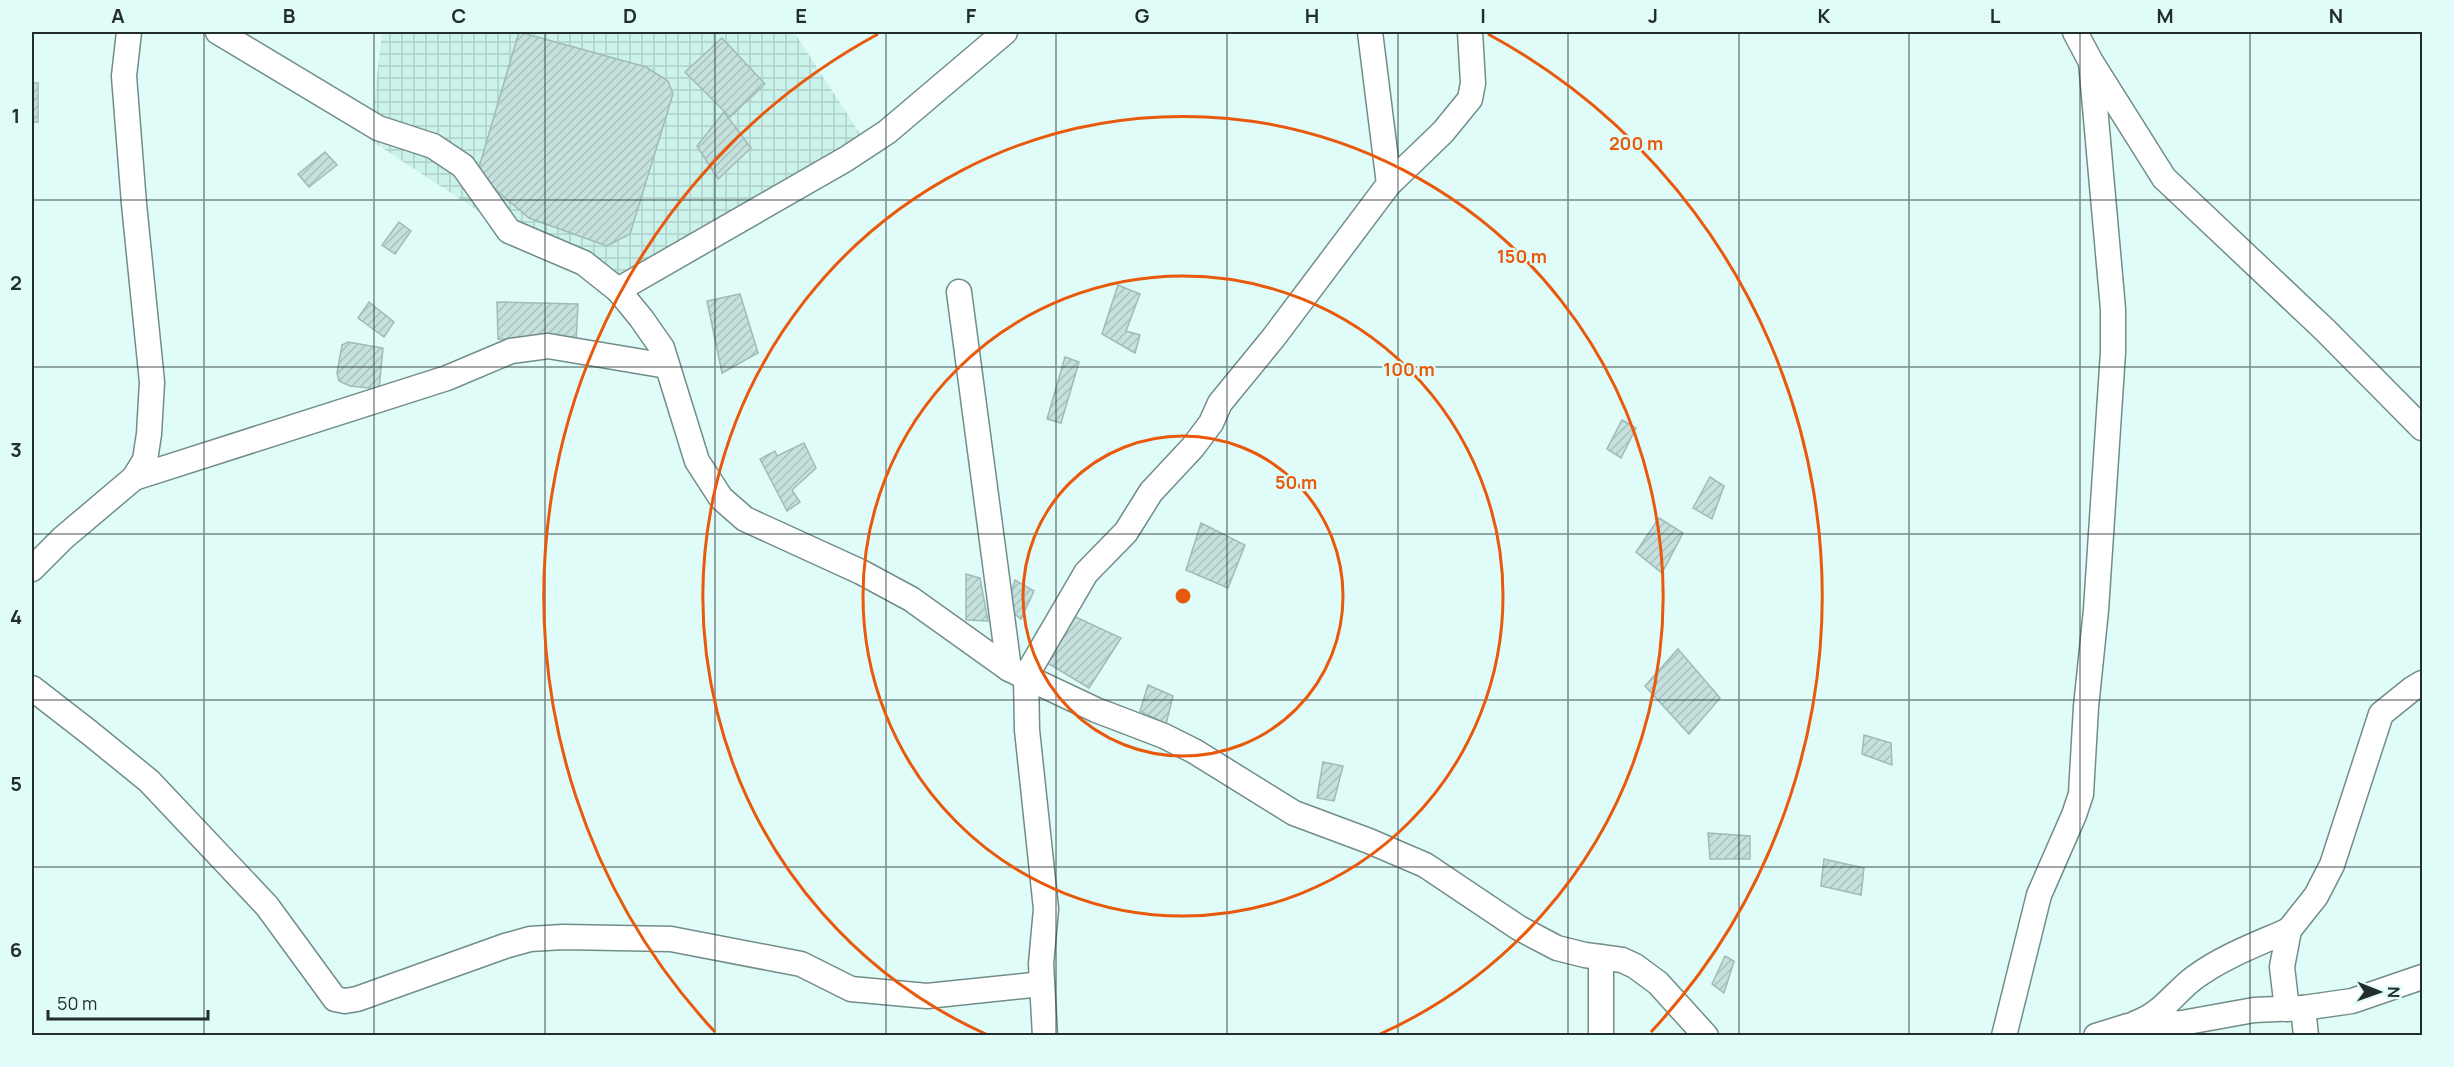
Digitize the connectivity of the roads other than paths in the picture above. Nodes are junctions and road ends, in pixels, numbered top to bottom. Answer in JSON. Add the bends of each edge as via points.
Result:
{"nodes":[{"id":1,"x":129,"y":32,"type":"edge"},
{"id":2,"x":218,"y":32,"type":"edge"},
{"id":3,"x":1005,"y":32,"type":"edge"},
{"id":4,"x":1370,"y":32,"type":"edge"},
{"id":5,"x":1470,"y":32,"type":"edge"},
{"id":6,"x":2075,"y":32,"type":"edge"},
{"id":7,"x":2091,"y":62,"type":"junction"},
{"id":8,"x":1389,"y":184,"type":"junction"},
{"id":9,"x":618,"y":290,"type":"junction"},
{"id":10,"x":959,"y":292,"type":"dead end"},
{"id":11,"x":667,"y":366,"type":"junction"},
{"id":12,"x":2422,"y":428,"type":"edge"},
{"id":13,"x":134,"y":478,"type":"junction"},
{"id":14,"x":32,"y":569,"type":"edge"},
{"id":15,"x":1018,"y":672,"type":"junction"},
{"id":16,"x":2422,"y":683,"type":"edge"},
{"id":17,"x":32,"y":688,"type":"edge"},
{"id":18,"x":2289,"y":930,"type":"junction"},
{"id":19,"x":1601,"y":957,"type":"junction"},
{"id":20,"x":2422,"y":977,"type":"edge"},
{"id":21,"x":1042,"y":984,"type":"junction"},
{"id":22,"x":2295,"y":1008,"type":"junction"},
{"id":23,"x":2128,"y":1026,"type":"junction"},
{"id":24,"x":1045,"y":1035,"type":"edge"},
{"id":25,"x":1601,"y":1035,"type":"edge"},
{"id":26,"x":1706,"y":1035,"type":"edge"},
{"id":27,"x":2004,"y":1035,"type":"edge"},
{"id":28,"x":2096,"y":1035,"type":"edge"},
{"id":29,"x":2306,"y":1035,"type":"edge"}],
"edges":[{"from":1,"to":13,"type":"street","via":[[124,76],[152,382],[145,460]]},
{"from":2,"to":9,"type":"street","via":[[378,128],[433,146],[464,166],[509,231],[584,263]]},
{"from":3,"to":9,"type":"street","via":[[887,132]]},
{"from":4,"to":8,"type":"street"},
{"from":5,"to":8,"type":"street","via":[[1470,99],[1443,132]]},
{"from":6,"to":7,"type":"street"},
{"from":7,"to":12,"type":"street","via":[[2164,178]]},
{"from":7,"to":27,"type":"street","via":[[2113,309],[2113,352],[2081,794],[2039,895]]},
{"from":8,"to":15,"type":"street","via":[[1220,404],[1193,447],[1151,492],[1126,532],[1086,573]]},
{"from":9,"to":11,"type":"street","via":[[662,348]]},
{"from":10,"to":15,"type":"street"},
{"from":11,"to":13,"type":"street","via":[[548,346],[511,351],[447,378]]},
{"from":11,"to":15,"type":"street","via":[[697,461],[721,498],[745,519],[911,599]]},
{"from":13,"to":14,"type":"street"},
{"from":15,"to":19,"type":"street","via":[[1096,710],[1164,736],[1294,813],[1425,865],[1519,928],[1557,948]]},
{"from":15,"to":21,"type":"street","via":[[1046,909]]},
{"from":16,"to":18,"type":"street","via":[[2381,714],[2332,865],[2316,896]]},
{"from":17,"to":21,"type":"street","via":[[149,781],[267,906],[335,999],[357,999],[530,939],[563,937],[671,939],[775,957],[801,964],[851,989],[927,996]]},
{"from":18,"to":22,"type":"street","via":[[2282,967]]},
{"from":18,"to":23,"type":"street","via":[[2194,978],[2164,1008]]},
{"from":19,"to":25,"type":"street"},
{"from":19,"to":26,"type":"street","via":[[1622,960],[1658,983]]},
{"from":20,"to":22,"type":"street","via":[[2352,1001]]},
{"from":21,"to":24,"type":"street"},
{"from":22,"to":23,"type":"street"},
{"from":22,"to":29,"type":"street"},
{"from":23,"to":28,"type":"street"}]}
